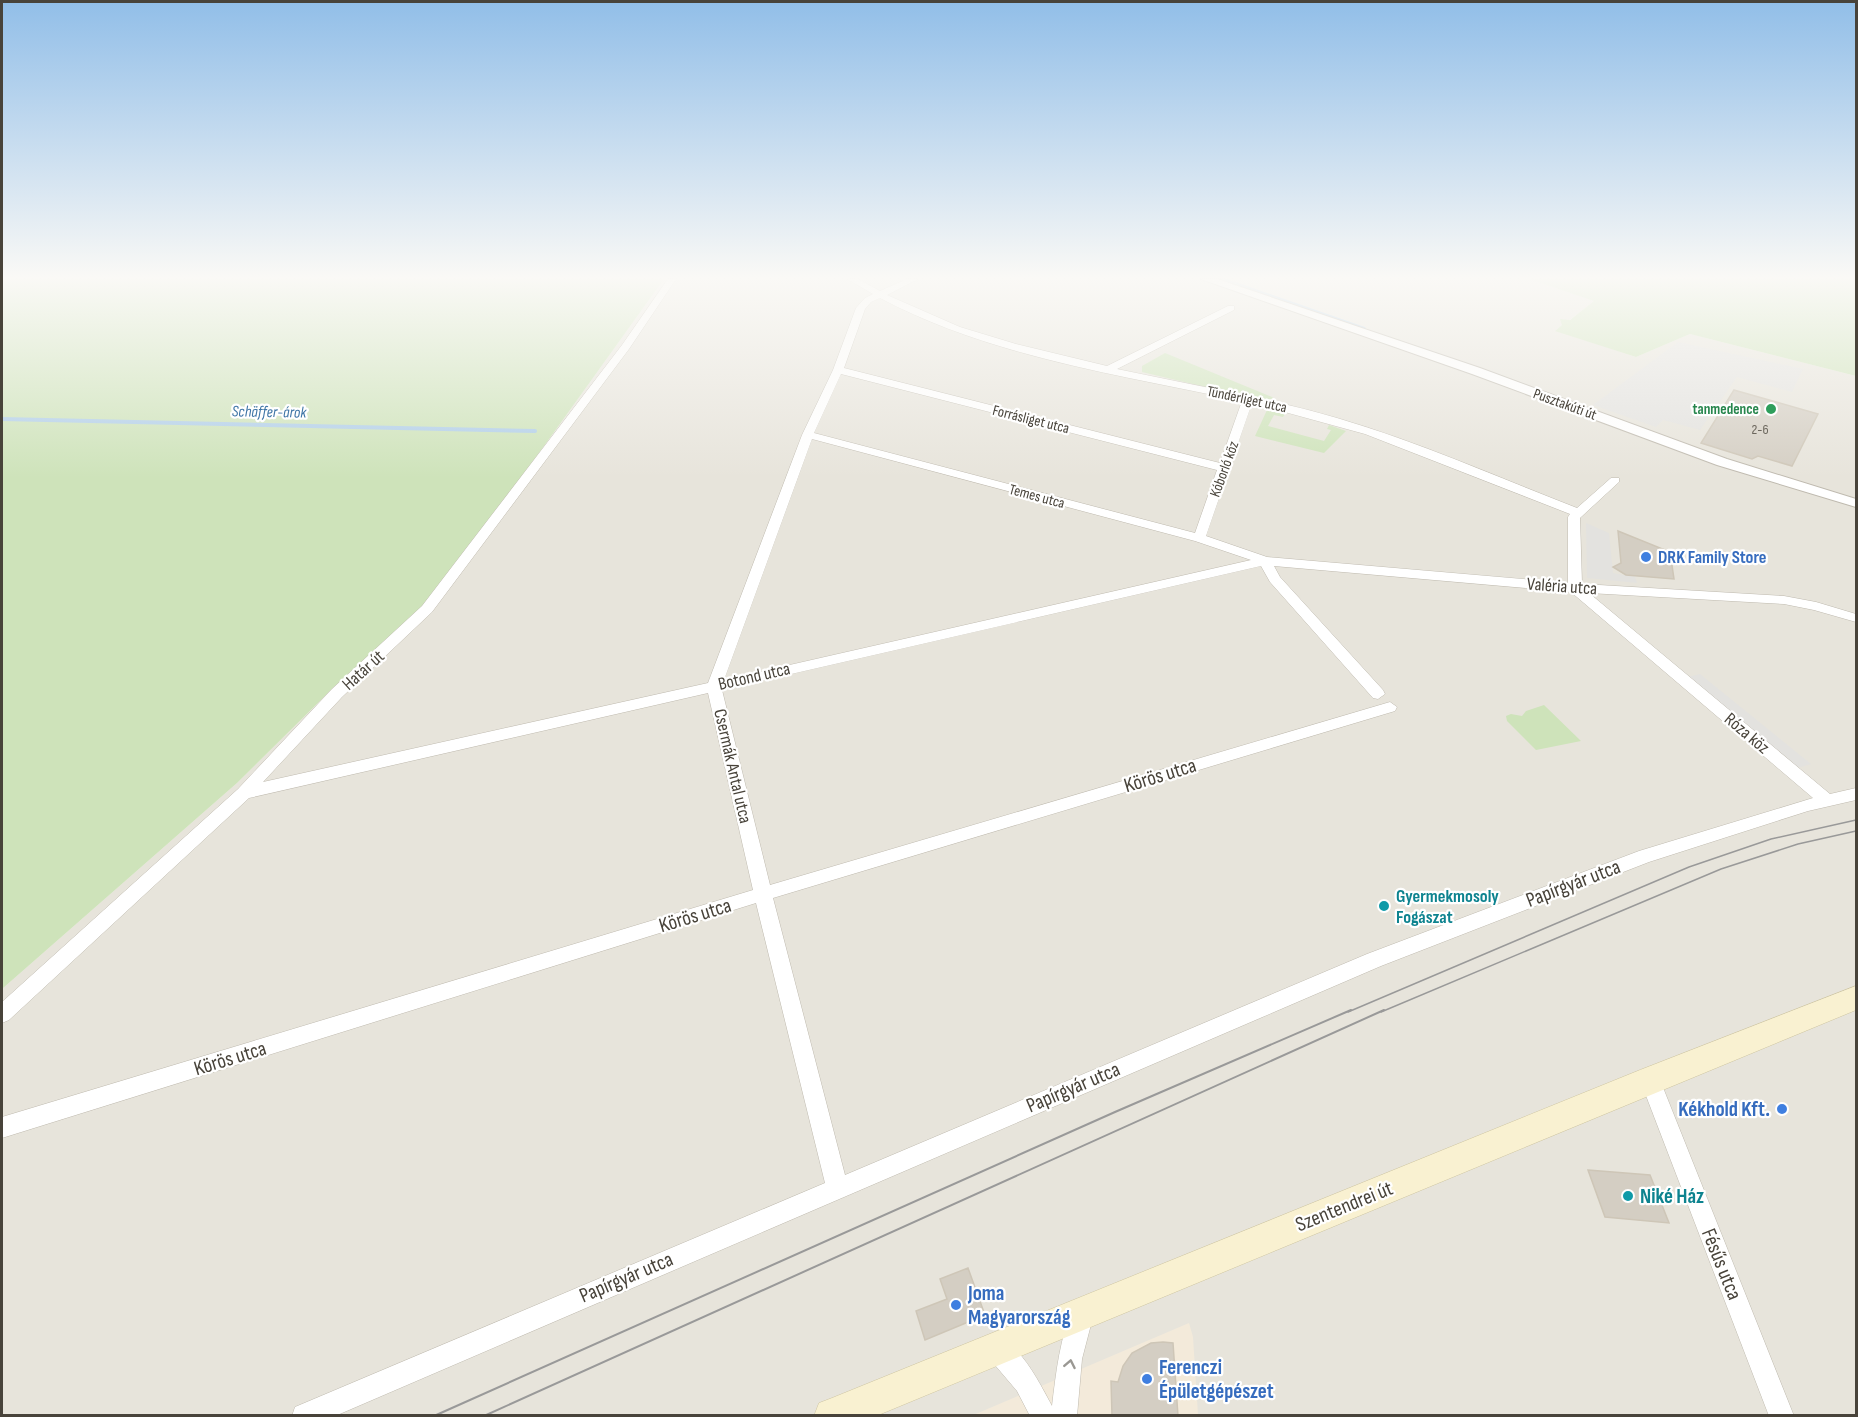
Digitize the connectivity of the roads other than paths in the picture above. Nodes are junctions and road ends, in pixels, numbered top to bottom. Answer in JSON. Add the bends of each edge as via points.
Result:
{"nodes":[{"id":1,"x":627,"y":345,"type":"edge"},
{"id":2,"x":847,"y":345,"type":"edge"},
{"id":3,"x":1007,"y":345,"type":"edge"},
{"id":4,"x":1157,"y":345,"type":"edge"},
{"id":5,"x":1400,"y":345,"type":"edge"},
{"id":6,"x":1109,"y":369,"type":"junction"},
{"id":7,"x":838,"y":370,"type":"junction"},
{"id":8,"x":1248,"y":400,"type":"junction"},
{"id":9,"x":808,"y":435,"type":"junction"},
{"id":10,"x":1224,"y":468,"type":"junction"},
{"id":11,"x":1615,"y":480,"type":"dead end"},
{"id":12,"x":1857,"y":503,"type":"edge"},
{"id":13,"x":1577,"y":512,"type":"junction"},
{"id":14,"x":1199,"y":538,"type":"junction"},
{"id":15,"x":1265,"y":561,"type":"junction"},
{"id":16,"x":1575,"y":588,"type":"junction"},
{"id":17,"x":1857,"y":618,"type":"edge"},
{"id":18,"x":714,"y":686,"type":"junction"},
{"id":19,"x":244,"y":792,"type":"junction"},
{"id":20,"x":1857,"y":794,"type":"edge"},
{"id":21,"x":1827,"y":800,"type":"junction"},
{"id":22,"x":763,"y":894,"type":"junction"},
{"id":23,"x":1857,"y":998,"type":"edge"},
{"id":24,"x":2,"y":1014,"type":"edge"},
{"id":25,"x":1650,"y":1080,"type":"junction"},
{"id":26,"x":2,"y":1128,"type":"edge"},
{"id":27,"x":837,"y":1186,"type":"junction"},
{"id":28,"x":1082,"y":1313,"type":"junction"},
{"id":29,"x":998,"y":1349,"type":"junction"},
{"id":30,"x":304,"y":1416,"type":"edge"},
{"id":31,"x":832,"y":1416,"type":"edge"},
{"id":32,"x":1044,"y":1416,"type":"edge"},
{"id":33,"x":1064,"y":1416,"type":"edge"},
{"id":34,"x":1782,"y":1416,"type":"edge"}],
"edges":[{"from":1,"to":19,"type":"street","name":"Határ út","via":[[427,609],[331,700]]},
{"from":2,"to":7,"type":"street","name":"Csermák Antal utca"},
{"from":3,"to":6,"type":"street","name":"Tündérliget utca"},
{"from":4,"to":6,"type":"street"},
{"from":5,"to":12,"type":"street","name":"Pusztakúti út","via":[[1722,462]]},
{"from":6,"to":8,"type":"street","name":"Tündérliget utca"},
{"from":7,"to":9,"type":"street","name":"Csermák Antal utca"},
{"from":7,"to":10,"type":"street","name":"Forrásliget utca"},
{"from":8,"to":10,"type":"street","name":"Kóborló köz"},
{"from":8,"to":13,"type":"street","name":"Tündérliget utca","via":[[1344,424]]},
{"from":9,"to":14,"type":"street","name":"Temes utca"},
{"from":9,"to":18,"type":"street","name":"Csermák Antal utca"},
{"from":10,"to":14,"type":"street","name":"Kóborló köz"},
{"from":11,"to":13,"type":"street"},
{"from":13,"to":16,"type":"street","via":[[1573,526]]},
{"from":14,"to":15,"type":"street","name":"Temes utca"},
{"from":15,"to":16,"type":"street","name":"Valéria utca"},
{"from":15,"to":18,"type":"street","name":"Botond utca"},
{"from":15,"to":22,"type":"street","name":"Körös utca","via":[[1275,579],[1384,701]]},
{"from":16,"to":17,"type":"street","name":"Valéria utca","via":[[1784,600]]},
{"from":16,"to":21,"type":"street","name":"Róza köz"},
{"from":18,"to":19,"type":"street","name":"Botond utca"},
{"from":18,"to":22,"type":"street","name":"Csermák Antal utca"},
{"from":19,"to":24,"type":"street","name":"Határ út"},
{"from":20,"to":21,"type":"street","name":"Papírgyár utca"},
{"from":21,"to":27,"type":"street","name":"Papírgyár utca","via":[[1645,856],[1552,890],[1374,960]]},
{"from":22,"to":26,"type":"street","name":"Körös utca"},
{"from":22,"to":27,"type":"street","name":"Csermák Antal utca"},
{"from":23,"to":25,"type":"main road","name":"Szentendrei út"},
{"from":25,"to":28,"type":"main road","name":"Szentendrei út"},
{"from":25,"to":34,"type":"street","name":"Fésűs utca"},
{"from":27,"to":30,"type":"street","name":"Papírgyár utca"},
{"from":28,"to":29,"type":"main road","name":"Szentendrei út"},
{"from":33,"to":28,"type":"street","one_way":true,"via":[[1070,1359]]},
{"from":29,"to":31,"type":"main road","name":"Szentendrei út"},
{"from":29,"to":32,"type":"street","via":[[1026,1382]]}]}
